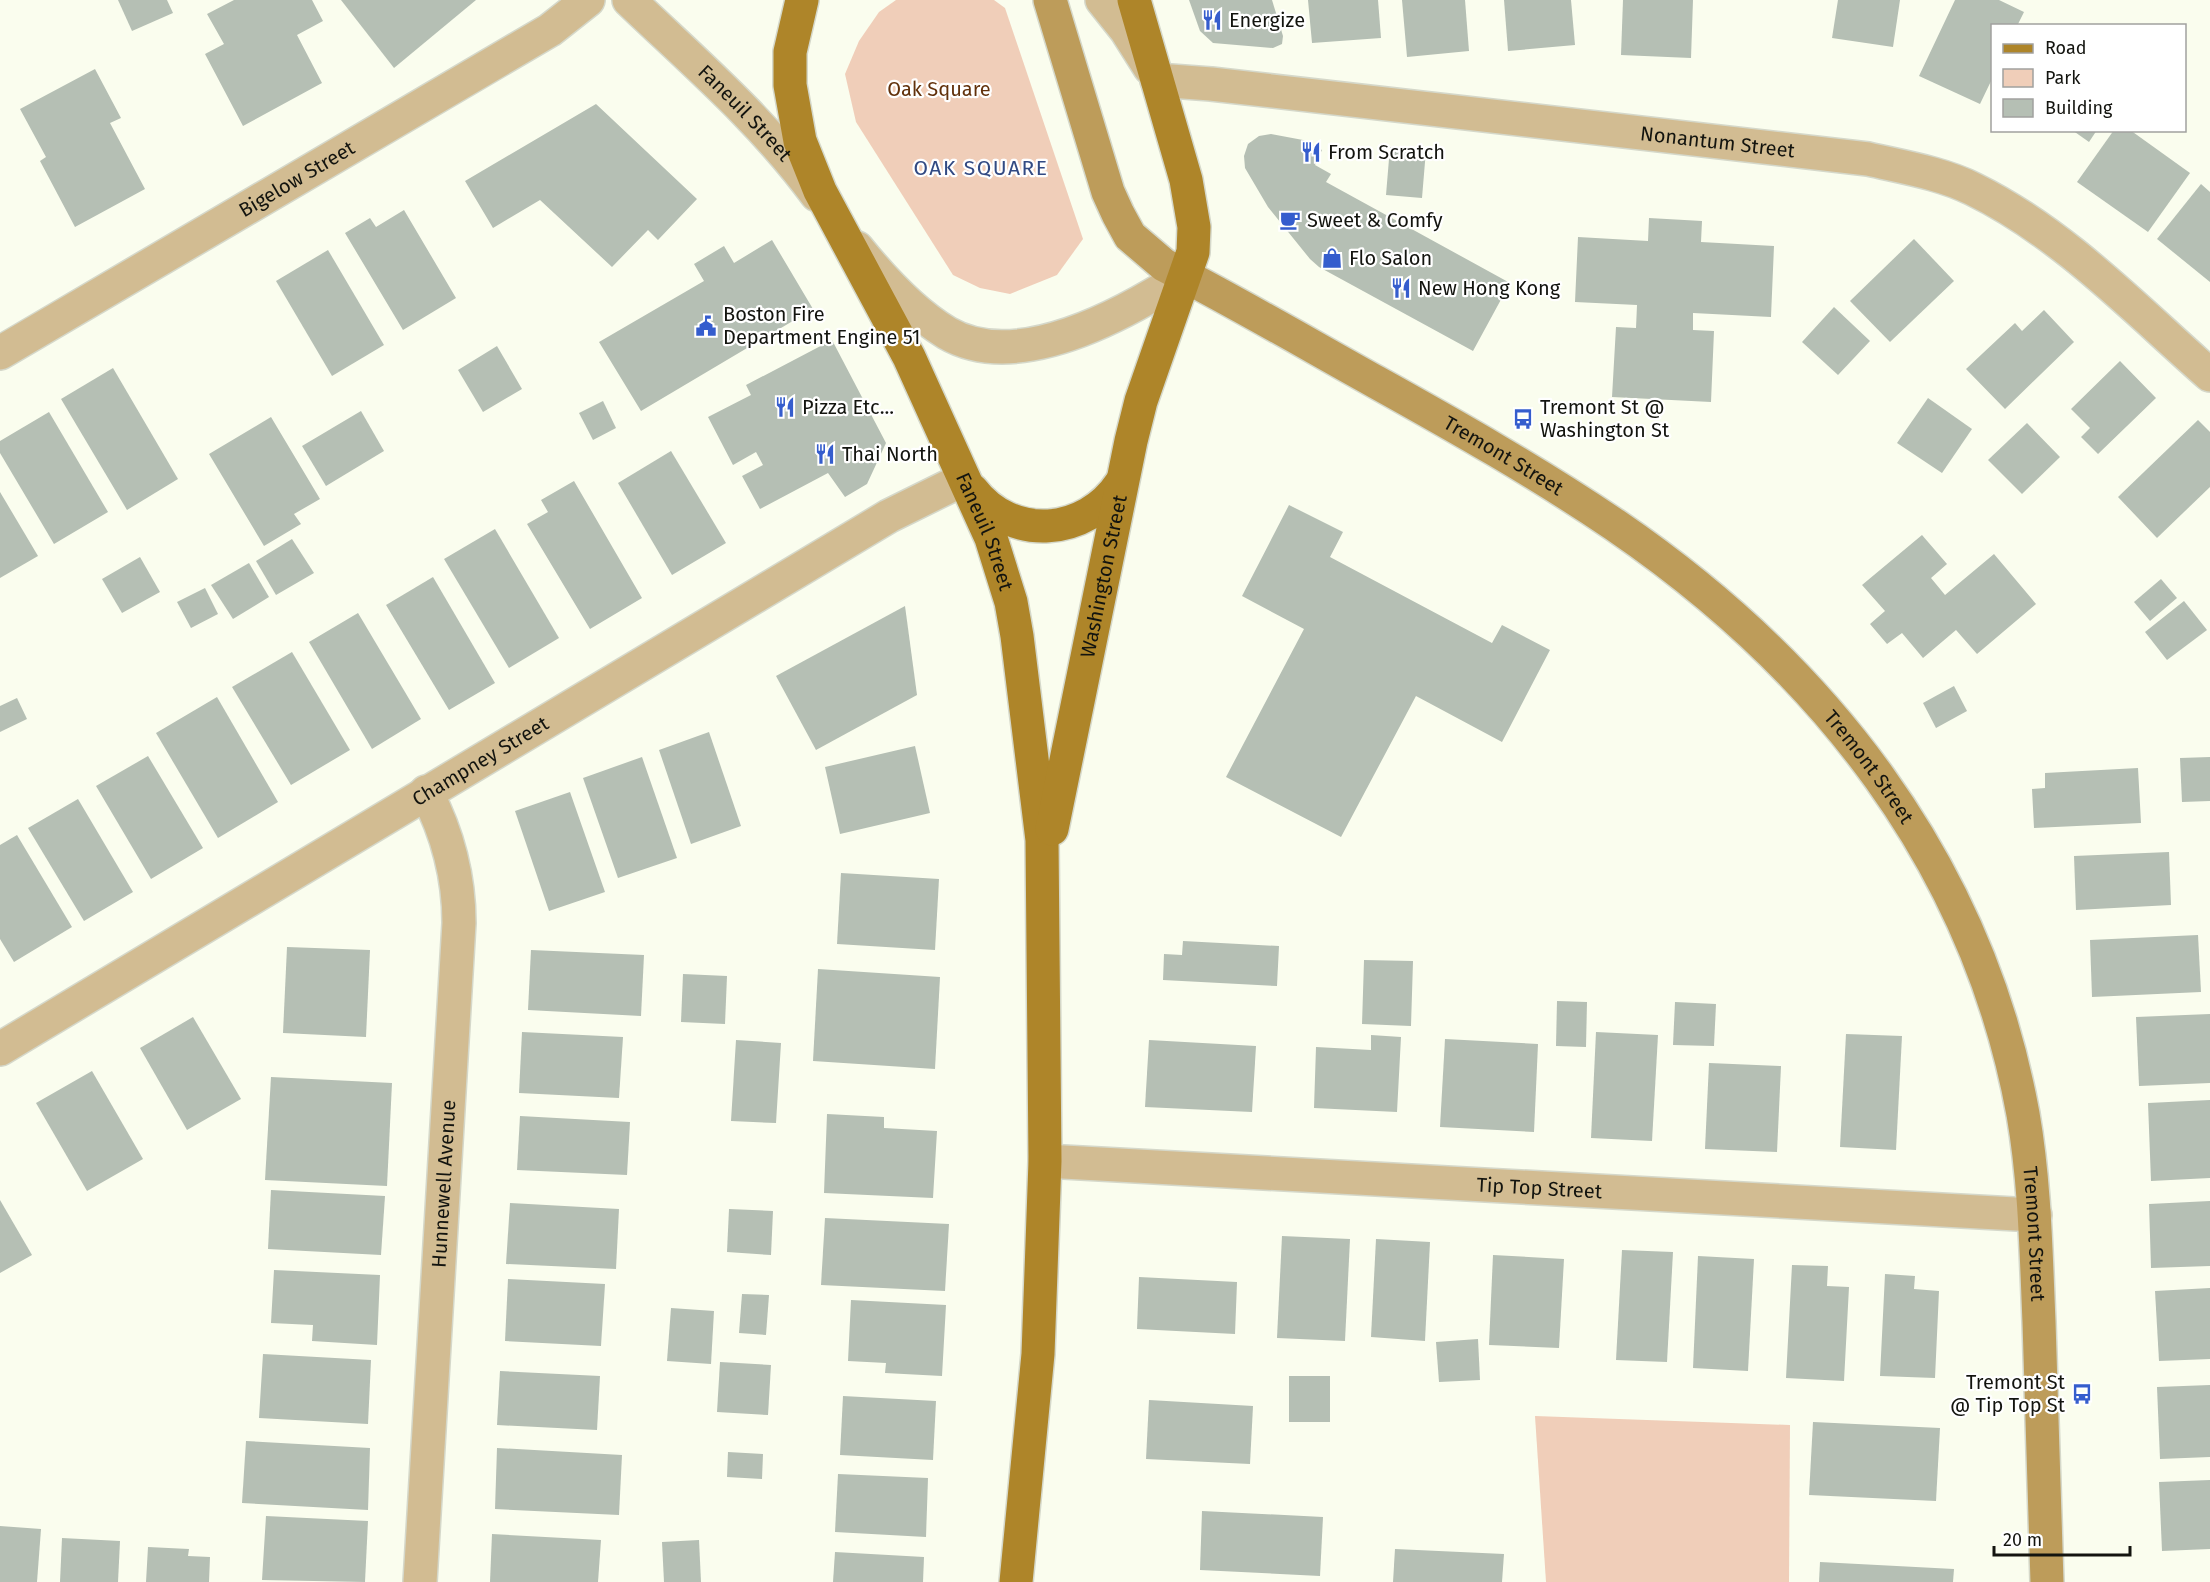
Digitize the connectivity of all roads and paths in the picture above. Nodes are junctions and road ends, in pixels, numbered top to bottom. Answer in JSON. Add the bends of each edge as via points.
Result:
{"nodes":[{"id":1,"x":588,"y":0,"type":"edge"},
{"id":2,"x":629,"y":0,"type":"edge"},
{"id":3,"x":802,"y":0,"type":"edge"},
{"id":4,"x":1050,"y":0,"type":"edge"},
{"id":5,"x":1102,"y":0,"type":"edge"},
{"id":6,"x":1134,"y":0,"type":"edge"},
{"id":7,"x":1157,"y":80,"type":"junction"},
{"id":8,"x":841,"y":228,"type":"junction"},
{"id":9,"x":1185,"y":275,"type":"junction"},
{"id":10,"x":0,"y":353,"type":"edge"},
{"id":11,"x":2210,"y":375,"type":"edge"},
{"id":12,"x":964,"y":479,"type":"junction"},
{"id":13,"x":1122,"y":483,"type":"junction"},
{"id":14,"x":426,"y":792,"type":"junction"},
{"id":15,"x":1044,"y":884,"type":"junction"},
{"id":16,"x":0,"y":1049,"type":"edge"},
{"id":17,"x":1045,"y":1161,"type":"junction"},
{"id":18,"x":2035,"y":1215,"type":"junction"},
{"id":19,"x":420,"y":1582,"type":"edge"},
{"id":20,"x":1016,"y":1582,"type":"edge"},
{"id":21,"x":2047,"y":1582,"type":"edge"}],
"edges":[{"from":1,"to":10,"type":"street","name":"Bigelow Street","via":[[550,30]]},
{"from":2,"to":8,"type":"street","name":"Faneuil Street","via":[[768,134]]},
{"from":3,"to":8,"type":"main road","via":[[790,52],[794,115],[809,166]]},
{"from":4,"to":9,"type":"main road","via":[[1118,214],[1130,236],[1146,251]]},
{"from":5,"to":7,"type":"street"},
{"from":6,"to":7,"type":"main road","name":"Washington Street"},
{"from":7,"to":9,"type":"main road","name":"Washington Street","via":[[1191,206],[1192,252]]},
{"from":7,"to":11,"type":"street","name":"Nonantum Street","via":[[1868,159],[1917,170],[1972,188],[2042,228]]},
{"from":8,"to":9,"type":"street","via":[[881,276],[933,323],[977,344],[1020,345],[1088,328],[1146,300]]},
{"from":8,"to":12,"type":"main road","name":"Faneuil Street","via":[[909,357]]},
{"from":9,"to":13,"type":"main road","name":"Washington Street","via":[[1141,401]]},
{"from":9,"to":18,"type":"main road","name":"Tremont Street","via":[[1457,427],[1615,525],[1730,614],[1812,693],[1883,783],[1960,914],[1982,967],[2011,1061],[2023,1115]]},
{"from":12,"to":13,"type":"main road","via":[[995,512],[1029,525],[1046,526],[1065,525],[1091,514]]},
{"from":12,"to":14,"type":"street","name":"Champney Street","via":[[889,516]]},
{"from":12,"to":15,"type":"main road","name":"Faneuil Street","via":[[991,538],[1013,613],[1039,797]]},
{"from":13,"to":15,"type":"main road","name":"Washington Street","via":[[1047,848]]},
{"from":14,"to":16,"type":"street","name":"Champney Street"},
{"from":14,"to":19,"type":"street","name":"Hunnewell Avenue","via":[[454,863],[459,923]]},
{"from":15,"to":17,"type":"main road"},
{"from":17,"to":18,"type":"street","name":"Tip Top Street"},
{"from":17,"to":20,"type":"main road","via":[[1038,1354]]},
{"from":18,"to":21,"type":"main road","name":"Tremont Street"}]}
